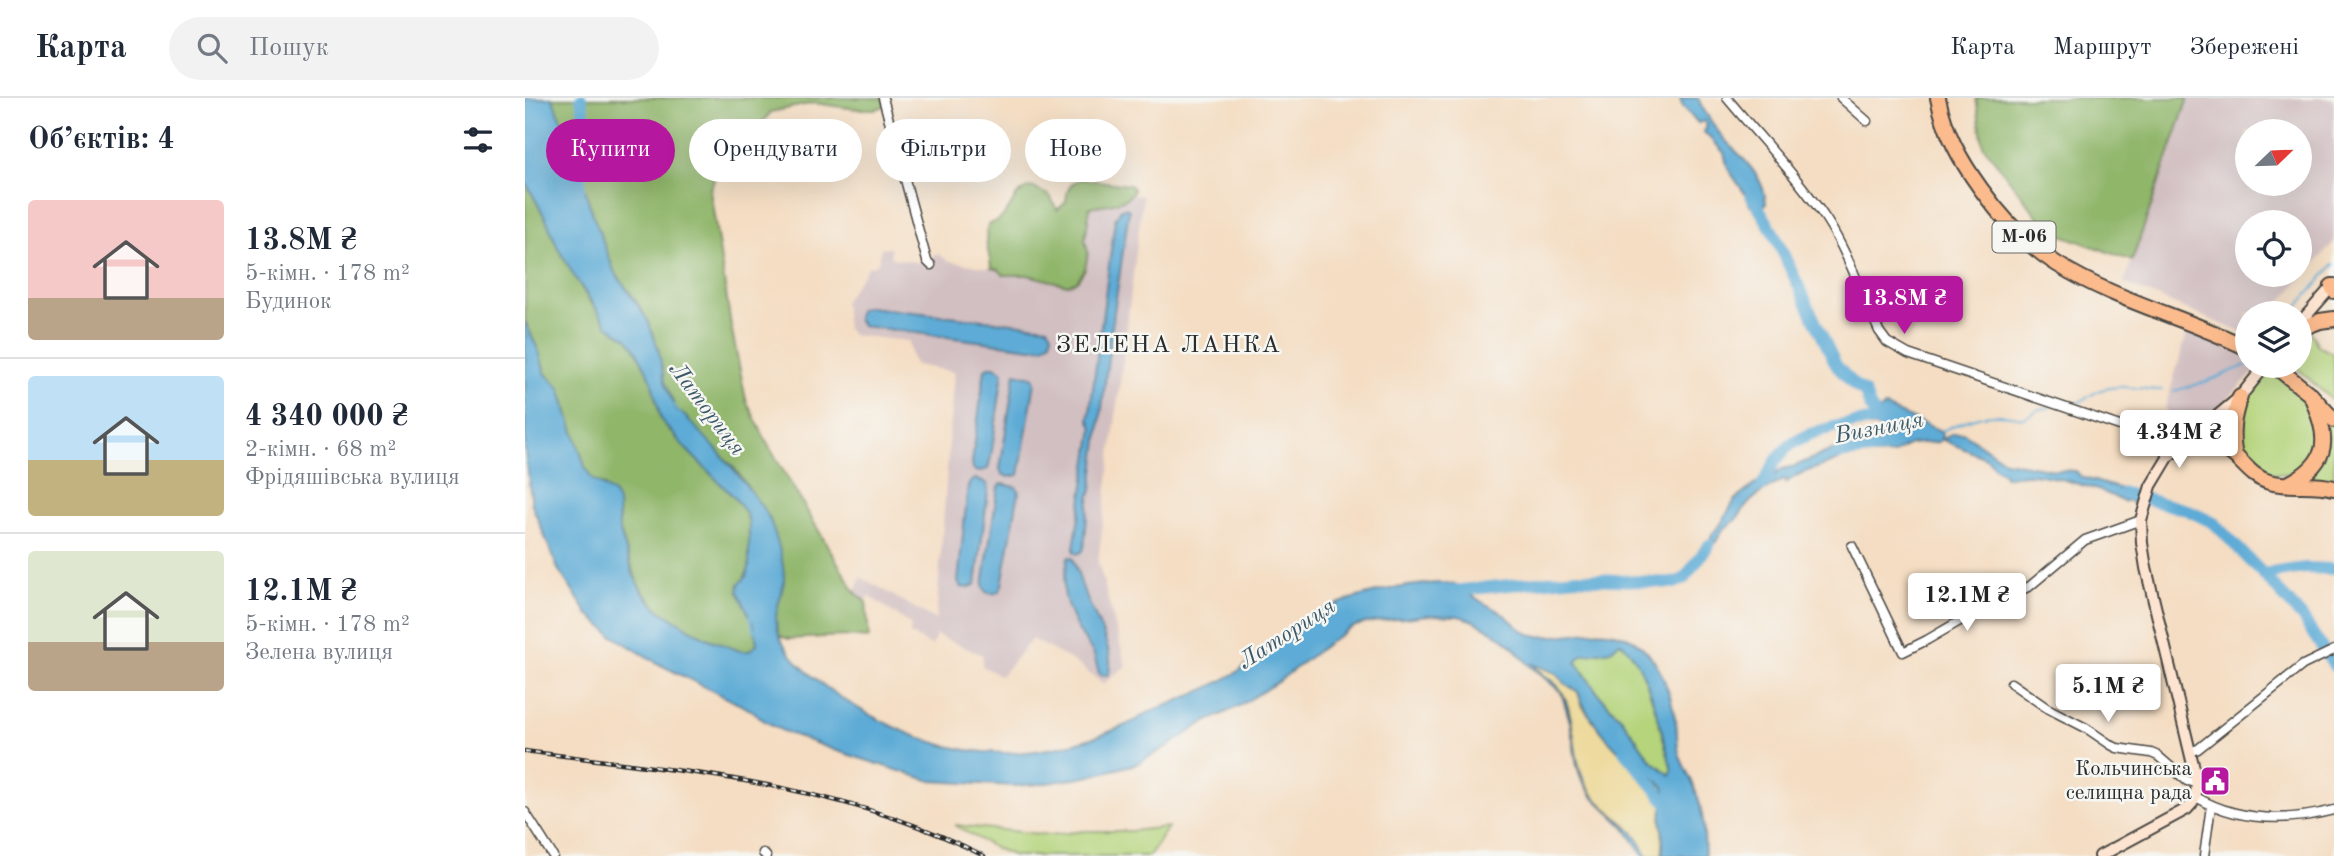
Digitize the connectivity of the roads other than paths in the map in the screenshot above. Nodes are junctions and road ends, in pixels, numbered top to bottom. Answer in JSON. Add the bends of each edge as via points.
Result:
{"nodes":[{"id":1,"x":883,"y":98,"type":"edge"},
{"id":2,"x":1727,"y":98,"type":"edge"},
{"id":3,"x":1841,"y":98,"type":"edge"},
{"id":4,"x":1938,"y":98,"type":"edge"},
{"id":5,"x":1867,"y":121,"type":"dead end"},
{"id":6,"x":931,"y":265,"type":"dead end"},
{"id":7,"x":2333,"y":287,"type":"edge"},
{"id":8,"x":2312,"y":311,"type":"edge"},
{"id":9,"x":2334,"y":318,"type":"edge"},
{"id":10,"x":2312,"y":323,"type":"edge"},
{"id":11,"x":2235,"y":342,"type":"edge"},
{"id":12,"x":2255,"y":378,"type":"edge"},
{"id":13,"x":2291,"y":378,"type":"edge"},
{"id":14,"x":2311,"y":395,"type":"junction"},
{"id":15,"x":2240,"y":397,"type":"junction"},
{"id":16,"x":2329,"y":410,"type":"edge"},
{"id":17,"x":2334,"y":421,"type":"edge"},
{"id":18,"x":2190,"y":440,"type":"junction"},
{"id":19,"x":2169,"y":456,"type":"junction"},
{"id":20,"x":2235,"y":456,"type":"junction"},
{"id":21,"x":2286,"y":485,"type":"junction"},
{"id":22,"x":2334,"y":488,"type":"edge"},
{"id":23,"x":2141,"y":520,"type":"junction"},
{"id":24,"x":1852,"y":546,"type":"dead end"},
{"id":25,"x":2333,"y":651,"type":"edge"},
{"id":26,"x":2011,"y":683,"type":"dead end"},
{"id":27,"x":2190,"y":752,"type":"junction"},
{"id":28,"x":2196,"y":782,"type":"junction"},
{"id":29,"x":2196,"y":797,"type":"junction"},
{"id":30,"x":2211,"y":806,"type":"junction"},
{"id":31,"x":2334,"y":810,"type":"edge"},
{"id":32,"x":525,"y":812,"type":"edge"},
{"id":33,"x":553,"y":856,"type":"edge"},
{"id":34,"x":2099,"y":856,"type":"edge"},
{"id":35,"x":2204,"y":856,"type":"edge"}],
"edges":[{"from":1,"to":6,"type":"street"},
{"from":2,"to":19,"type":"street","via":[[1825,218],[1887,342],[1908,354],[2152,438]]},
{"from":3,"to":5,"type":"street"},
{"from":4,"to":11,"type":"highway","number":"М-06","via":[[1960,159],[2023,236],[2088,282]]},
{"from":7,"to":8,"type":"main road"},
{"from":9,"to":10,"type":"highway"},
{"from":12,"to":15,"type":"main road"},
{"from":13,"to":14,"type":"highway"},
{"from":14,"to":16,"type":"highway"},
{"from":14,"to":21,"type":"highway","via":[[2321,420],[2322,449],[2313,468]]},
{"from":15,"to":18,"type":"main road"},
{"from":15,"to":20,"type":"highway","via":[[2233,418]]},
{"from":16,"to":17,"type":"highway"},
{"from":18,"to":19,"type":"main road"},
{"from":18,"to":20,"type":"highway","via":[[2221,447]]},
{"from":19,"to":23,"type":"main road","via":[[2151,486]]},
{"from":20,"to":21,"type":"highway","via":[[2253,475]]},
{"from":21,"to":22,"type":"highway"},
{"from":23,"to":24,"type":"street","via":[[2085,540],[2030,586],[1903,652]]},
{"from":23,"to":27,"type":"main road","via":[[2146,568]]},
{"from":25,"to":27,"type":"street","via":[[2303,665]]},
{"from":26,"to":28,"type":"street","via":[[2111,745],[2154,754],[2187,781]]},
{"from":27,"to":28,"type":"main road"},
{"from":28,"to":29,"type":"main road"},
{"from":29,"to":30,"type":"street"},
{"from":29,"to":34,"type":"main road","via":[[2187,809]]},
{"from":30,"to":31,"type":"street","via":[[2240,816],[2282,819]]},
{"from":30,"to":35,"type":"street"},
{"from":32,"to":33,"type":"street"}]}
